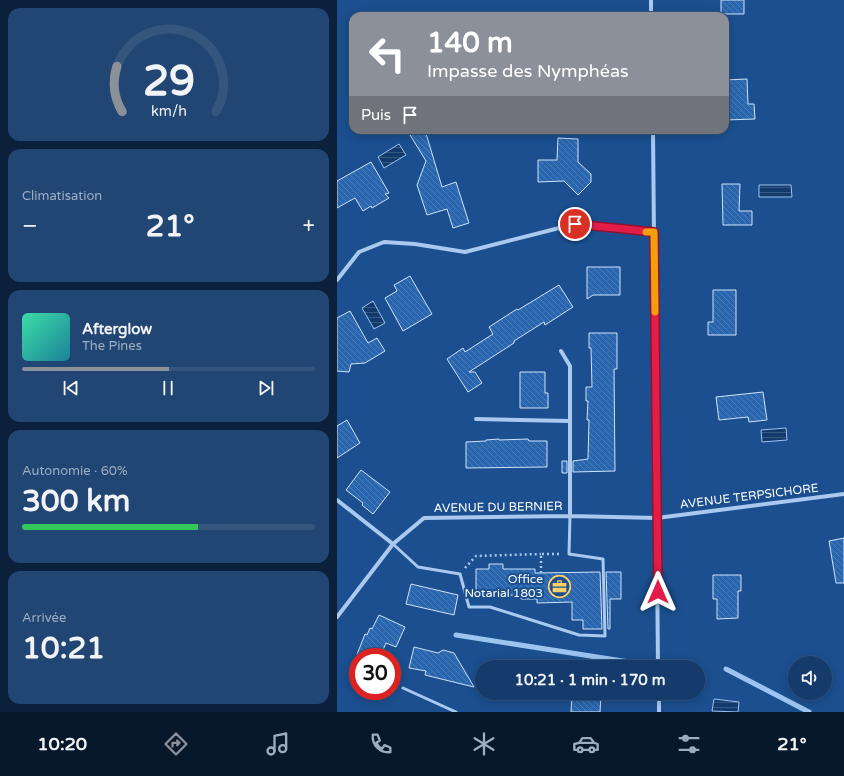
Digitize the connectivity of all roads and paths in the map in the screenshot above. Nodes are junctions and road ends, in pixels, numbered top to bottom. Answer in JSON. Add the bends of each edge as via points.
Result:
{"nodes":[{"id":1,"x":651,"y":0,"type":"edge"},
{"id":2,"x":651,"y":12,"type":"edge"},
{"id":3,"x":653,"y":134,"type":"edge"},
{"id":4,"x":654,"y":232,"type":"junction"},
{"id":5,"x":337,"y":280,"type":"edge"},
{"id":6,"x":561,"y":351,"type":"dead end"},
{"id":7,"x":477,"y":420,"type":"dead end"},
{"id":8,"x":569,"y":420,"type":"junction"},
{"id":9,"x":844,"y":494,"type":"edge"},
{"id":10,"x":337,"y":500,"type":"edge"},
{"id":11,"x":570,"y":516,"type":"junction"},
{"id":12,"x":657,"y":518,"type":"junction"},
{"id":13,"x":393,"y":544,"type":"junction"},
{"id":14,"x":541,"y":554,"type":"junction"},
{"id":15,"x":569,"y":554,"type":"junction"},
{"id":16,"x":541,"y":573,"type":"dead end"},
{"id":17,"x":460,"y":574,"type":"junction"},
{"id":18,"x":337,"y":617,"type":"edge"},
{"id":19,"x":658,"y":660,"type":"edge"},
{"id":20,"x":403,"y":688,"type":"dead end"},
{"id":21,"x":659,"y":700,"type":"edge"},
{"id":22,"x":456,"y":712,"type":"edge"},
{"id":23,"x":659,"y":712,"type":"edge"}],
"edges":[{"from":1,"to":2,"type":"street"},
{"from":3,"to":4,"type":"street"},
{"from":4,"to":5,"type":"street","via":[[575,224],[465,252],[384,242],[359,252]]},
{"from":4,"to":12,"type":"street"},
{"from":6,"to":8,"type":"street","via":[[570,366]]},
{"from":7,"to":8,"type":"street"},
{"from":8,"to":11,"type":"street"},
{"from":9,"to":12,"type":"street","name":"AVENUE TERPSICHORE"},
{"from":10,"to":13,"type":"street"},
{"from":11,"to":12,"type":"street","name":"AVENUE DU BERNIER"},
{"from":11,"to":13,"type":"street","name":"AVENUE DU BERNIER","via":[[423,518]]},
{"from":11,"to":15,"type":"lane"},
{"from":12,"to":19,"type":"street"},
{"from":13,"to":17,"type":"lane","via":[[418,567]]},
{"from":13,"to":18,"type":"street","name":"AVENUE DU BERNIER"},
{"from":14,"to":15,"type":"path"},
{"from":14,"to":16,"type":"path"},
{"from":14,"to":17,"type":"path","via":[[476,556]]},
{"from":15,"to":17,"type":"lane","via":[[603,559],[605,636],[579,635],[490,607],[469,607]]},
{"from":20,"to":22,"type":"lane"},
{"from":21,"to":23,"type":"street"}]}
